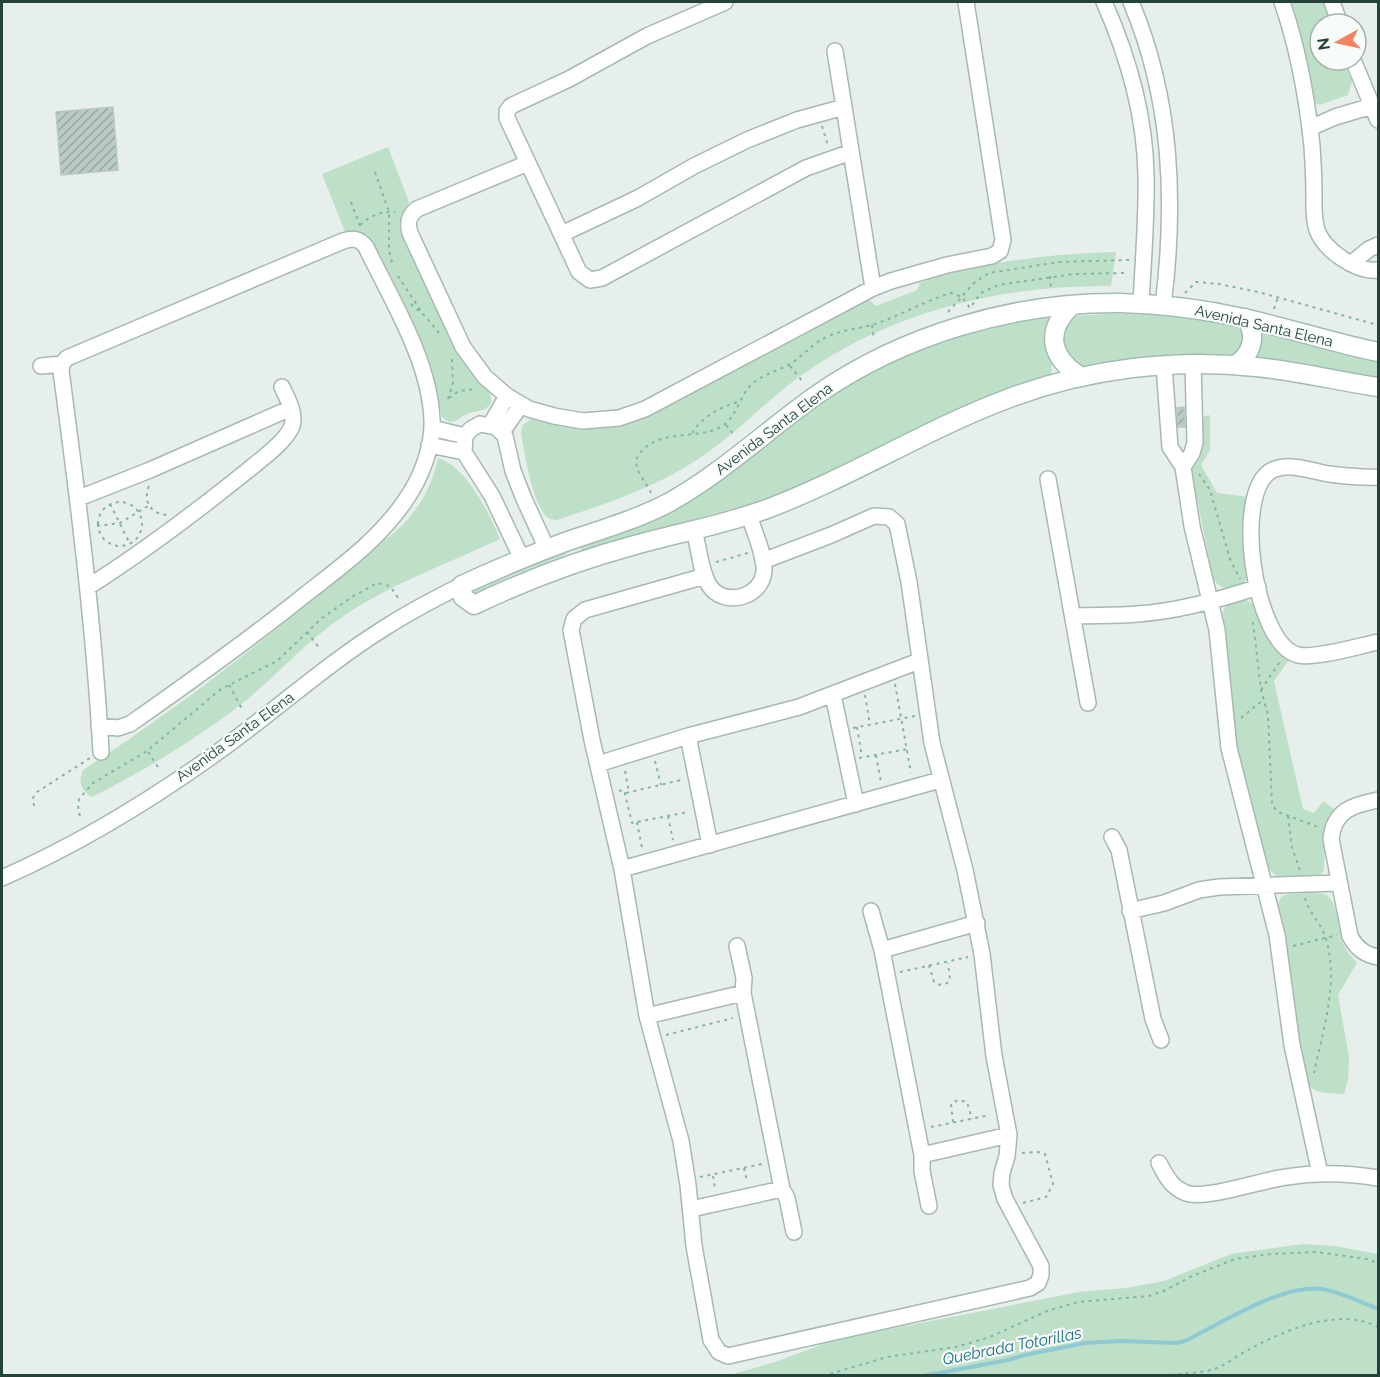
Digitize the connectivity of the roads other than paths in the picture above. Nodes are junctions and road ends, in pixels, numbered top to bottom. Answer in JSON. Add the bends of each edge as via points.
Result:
{"nodes":[{"id":1,"x":725,"y":2,"type":"edge"},
{"id":2,"x":966,"y":2,"type":"edge"},
{"id":3,"x":1104,"y":2,"type":"edge"},
{"id":4,"x":1131,"y":2,"type":"edge"},
{"id":5,"x":1282,"y":2,"type":"edge"},
{"id":6,"x":835,"y":51,"type":"dead end"},
{"id":7,"x":1358,"y":72,"type":"edge"},
{"id":8,"x":844,"y":107,"type":"junction"},
{"id":9,"x":1375,"y":113,"type":"edge"},
{"id":10,"x":1310,"y":128,"type":"junction"},
{"id":11,"x":850,"y":152,"type":"junction"},
{"id":12,"x":528,"y":162,"type":"junction"},
{"id":13,"x":562,"y":234,"type":"junction"},
{"id":14,"x":1378,"y":245,"type":"edge"},
{"id":15,"x":1352,"y":263,"type":"junction"},
{"id":16,"x":1378,"y":270,"type":"edge"},
{"id":17,"x":873,"y":288,"type":"junction"},
{"id":18,"x":1141,"y":304,"type":"junction"},
{"id":19,"x":1071,"y":306,"type":"junction"},
{"id":20,"x":1163,"y":306,"type":"junction"},
{"id":21,"x":1245,"y":318,"type":"junction"},
{"id":22,"x":1378,"y":352,"type":"edge"},
{"id":23,"x":62,"y":364,"type":"junction"},
{"id":24,"x":1193,"y":364,"type":"junction"},
{"id":25,"x":1235,"y":365,"type":"junction"},
{"id":26,"x":41,"y":366,"type":"dead end"},
{"id":27,"x":1164,"y":366,"type":"junction"},
{"id":28,"x":1081,"y":377,"type":"junction"},
{"id":29,"x":282,"y":387,"type":"dead end"},
{"id":30,"x":1378,"y":387,"type":"edge"},
{"id":31,"x":501,"y":391,"type":"junction"},
{"id":32,"x":521,"y":405,"type":"junction"},
{"id":33,"x":291,"y":408,"type":"junction"},
{"id":34,"x":432,"y":423,"type":"junction"},
{"id":35,"x":496,"y":428,"type":"junction"},
{"id":36,"x":465,"y":444,"type":"junction"},
{"id":37,"x":429,"y":445,"type":"junction"},
{"id":38,"x":1183,"y":466,"type":"junction"},
{"id":39,"x":1378,"y":477,"type":"edge"},
{"id":40,"x":1048,"y":479,"type":"dead end"},
{"id":41,"x":79,"y":498,"type":"junction"},
{"id":42,"x":749,"y":515,"type":"junction"},
{"id":43,"x":694,"y":530,"type":"junction"},
{"id":44,"x":548,"y":549,"type":"junction"},
{"id":45,"x":761,"y":556,"type":"junction"},
{"id":46,"x":522,"y":559,"type":"junction"},
{"id":47,"x":704,"y":571,"type":"junction"},
{"id":48,"x":462,"y":585,"type":"junction"},
{"id":49,"x":88,"y":587,"type":"junction"},
{"id":50,"x":1252,"y":589,"type":"junction"},
{"id":51,"x":1210,"y":601,"type":"junction"},
{"id":52,"x":1072,"y":616,"type":"junction"},
{"id":53,"x":1378,"y":642,"type":"edge"},
{"id":54,"x":919,"y":661,"type":"junction"},
{"id":55,"x":833,"y":695,"type":"junction"},
{"id":56,"x":1088,"y":703,"type":"dead end"},
{"id":57,"x":99,"y":726,"type":"junction"},
{"id":58,"x":688,"y":736,"type":"junction"},
{"id":59,"x":100,"y":752,"type":"road end"},
{"id":60,"x":598,"y":764,"type":"junction"},
{"id":61,"x":940,"y":780,"type":"junction"},
{"id":62,"x":1378,"y":800,"type":"edge"},
{"id":63,"x":856,"y":804,"type":"junction"},
{"id":64,"x":1112,"y":837,"type":"dead end"},
{"id":65,"x":710,"y":845,"type":"junction"},
{"id":66,"x":622,"y":869,"type":"junction"},
{"id":67,"x":2,"y":879,"type":"edge"},
{"id":68,"x":1338,"y":883,"type":"junction"},
{"id":69,"x":1265,"y":886,"type":"junction"},
{"id":70,"x":871,"y":911,"type":"dead end"},
{"id":71,"x":1130,"y":911,"type":"junction"},
{"id":72,"x":977,"y":923,"type":"junction"},
{"id":73,"x":737,"y":946,"type":"dead end"},
{"id":74,"x":882,"y":950,"type":"junction"},
{"id":75,"x":1378,"y":957,"type":"edge"},
{"id":76,"x":743,"y":993,"type":"junction"},
{"id":77,"x":647,"y":1017,"type":"junction"},
{"id":78,"x":1161,"y":1040,"type":"dead end"},
{"id":79,"x":1009,"y":1135,"type":"junction"},
{"id":80,"x":922,"y":1155,"type":"junction"},
{"id":81,"x":1159,"y":1163,"type":"dead end"},
{"id":82,"x":1320,"y":1174,"type":"junction"},
{"id":83,"x":1378,"y":1179,"type":"edge"},
{"id":84,"x":782,"y":1189,"type":"junction"},
{"id":85,"x":929,"y":1206,"type":"dead end"},
{"id":86,"x":691,"y":1209,"type":"junction"},
{"id":87,"x":794,"y":1232,"type":"dead end"}],
"edges":[{"from":1,"to":12,"type":"street","via":[[647,36],[511,106],[507,118]]},
{"from":2,"to":17,"type":"street","via":[[1002,247],[992,256],[928,270]]},
{"from":3,"to":18,"type":"street","via":[[1121,43],[1141,126],[1146,172]]},
{"from":4,"to":20,"type":"street","via":[[1154,72],[1170,160]]},
{"from":5,"to":10,"type":"street","via":[[1294,41]]},
{"from":6,"to":8,"type":"street"},
{"from":7,"to":9,"type":"street"},
{"from":8,"to":11,"type":"street"},
{"from":8,"to":13,"type":"street","via":[[774,129],[719,153]]},
{"from":9,"to":10,"type":"street","via":[[1335,117]]},
{"from":10,"to":15,"type":"street","via":[[1317,230],[1329,249]]},
{"from":11,"to":13,"type":"street","via":[[773,185],[596,280],[579,272]]},
{"from":11,"to":17,"type":"street"},
{"from":12,"to":13,"type":"street"},
{"from":12,"to":31,"type":"street","via":[[417,209],[408,223],[463,346]]},
{"from":14,"to":15,"type":"street"},
{"from":15,"to":16,"type":"street","via":[[1362,269]]},
{"from":17,"to":32,"type":"street","via":[[629,415],[583,421]]},
{"from":18,"to":19,"type":"street","name":"Avenida Santa Elena"},
{"from":18,"to":20,"type":"street","name":"Avenida Santa Elena"},
{"from":19,"to":28,"type":"street","via":[[1056,326],[1055,348],[1062,361]]},
{"from":19,"to":44,"type":"street","name":"Avenida Santa Elena","via":[[970,323],[901,348],[818,394],[713,476],[669,502]]},
{"from":20,"to":21,"type":"street","name":"Avenida Santa Elena"},
{"from":21,"to":22,"type":"street","name":"Avenida Santa Elena"},
{"from":21,"to":25,"type":"street","via":[[1252,343],[1246,356]]},
{"from":23,"to":26,"type":"street"},
{"from":23,"to":34,"type":"street","via":[[67,358],[356,232],[417,353]]},
{"from":23,"to":41,"type":"street"},
{"from":24,"to":25,"type":"street"},
{"from":24,"to":27,"type":"street"},
{"from":24,"to":38,"type":"street","via":[[1196,431],[1194,448]]},
{"from":25,"to":30,"type":"street"},
{"from":27,"to":28,"type":"street"},
{"from":27,"to":38,"type":"street","via":[[1169,441]]},
{"from":28,"to":42,"type":"street","via":[[982,409],[821,486]]},
{"from":29,"to":33,"type":"street"},
{"from":31,"to":32,"type":"street"},
{"from":31,"to":35,"type":"street"},
{"from":32,"to":35,"type":"street"},
{"from":33,"to":41,"type":"street"},
{"from":33,"to":49,"type":"street","via":[[291,429],[268,453],[230,484],[132,550]]},
{"from":34,"to":36,"type":"street"},
{"from":34,"to":37,"type":"street"},
{"from":35,"to":36,"type":"street","via":[[480,424],[474,427]]},
{"from":35,"to":44,"type":"street"},
{"from":36,"to":37,"type":"street"},
{"from":36,"to":46,"type":"street"},
{"from":37,"to":57,"type":"street","via":[[423,468],[406,500],[355,556],[218,663],[130,724],[118,728]]},
{"from":38,"to":51,"type":"street"},
{"from":39,"to":50,"type":"street","via":[[1292,467],[1268,472],[1258,487],[1252,510]]},
{"from":40,"to":52,"type":"street"},
{"from":41,"to":49,"type":"street"},
{"from":42,"to":43,"type":"street"},
{"from":42,"to":45,"type":"street"},
{"from":43,"to":47,"type":"street"},
{"from":43,"to":48,"type":"street","via":[[632,545],[547,573],[474,605],[464,600]]},
{"from":44,"to":46,"type":"street","name":"Avenida Santa Elena"},
{"from":45,"to":47,"type":"street","via":[[763,575],[757,587],[739,598],[716,593]]},
{"from":45,"to":54,"type":"street","via":[[831,535],[874,516],[889,517],[899,530]]},
{"from":46,"to":48,"type":"street","name":"Avenida Santa Elena"},
{"from":47,"to":60,"type":"street","via":[[585,610],[574,619],[571,636]]},
{"from":48,"to":67,"type":"street","name":"Avenida Santa Elena","via":[[377,633],[223,749],[154,795],[61,850]]},
{"from":49,"to":57,"type":"street"},
{"from":50,"to":51,"type":"street"},
{"from":50,"to":53,"type":"street","via":[[1274,633],[1288,650],[1298,655]]},
{"from":51,"to":52,"type":"street","via":[[1139,614]]},
{"from":51,"to":69,"type":"street","via":[[1234,773]]},
{"from":52,"to":56,"type":"street"},
{"from":54,"to":55,"type":"street"},
{"from":54,"to":61,"type":"street"},
{"from":55,"to":58,"type":"street"},
{"from":55,"to":63,"type":"street"},
{"from":57,"to":59,"type":"street"},
{"from":58,"to":60,"type":"street"},
{"from":58,"to":65,"type":"street"},
{"from":60,"to":66,"type":"street"},
{"from":61,"to":63,"type":"street"},
{"from":61,"to":72,"type":"street"},
{"from":62,"to":68,"type":"street","via":[[1349,808],[1337,820],[1331,839]]},
{"from":63,"to":65,"type":"street"},
{"from":64,"to":71,"type":"street","via":[[1119,850]]},
{"from":65,"to":66,"type":"street"},
{"from":66,"to":77,"type":"street"},
{"from":68,"to":69,"type":"street"},
{"from":68,"to":75,"type":"street","via":[[1348,932],[1356,946],[1367,955]]},
{"from":69,"to":71,"type":"street","via":[[1199,891]]},
{"from":69,"to":82,"type":"street","via":[[1279,949],[1292,1046]]},
{"from":70,"to":74,"type":"street"},
{"from":71,"to":78,"type":"street","via":[[1152,1019]]},
{"from":72,"to":74,"type":"street"},
{"from":72,"to":79,"type":"street","via":[[994,1056]]},
{"from":73,"to":76,"type":"street"},
{"from":74,"to":80,"type":"street"},
{"from":76,"to":77,"type":"street"},
{"from":76,"to":84,"type":"street"},
{"from":77,"to":86,"type":"street","via":[[676,1121]]},
{"from":79,"to":80,"type":"street"},
{"from":79,"to":86,"type":"street","via":[[1001,1185],[1008,1206],[1041,1266],[1040,1279],[1033,1286],[728,1356],[719,1352],[711,1340]]},
{"from":80,"to":85,"type":"street"},
{"from":81,"to":82,"type":"street","via":[[1171,1184],[1194,1195]]},
{"from":82,"to":83,"type":"street"},
{"from":84,"to":86,"type":"street"},
{"from":84,"to":87,"type":"street"}]}
